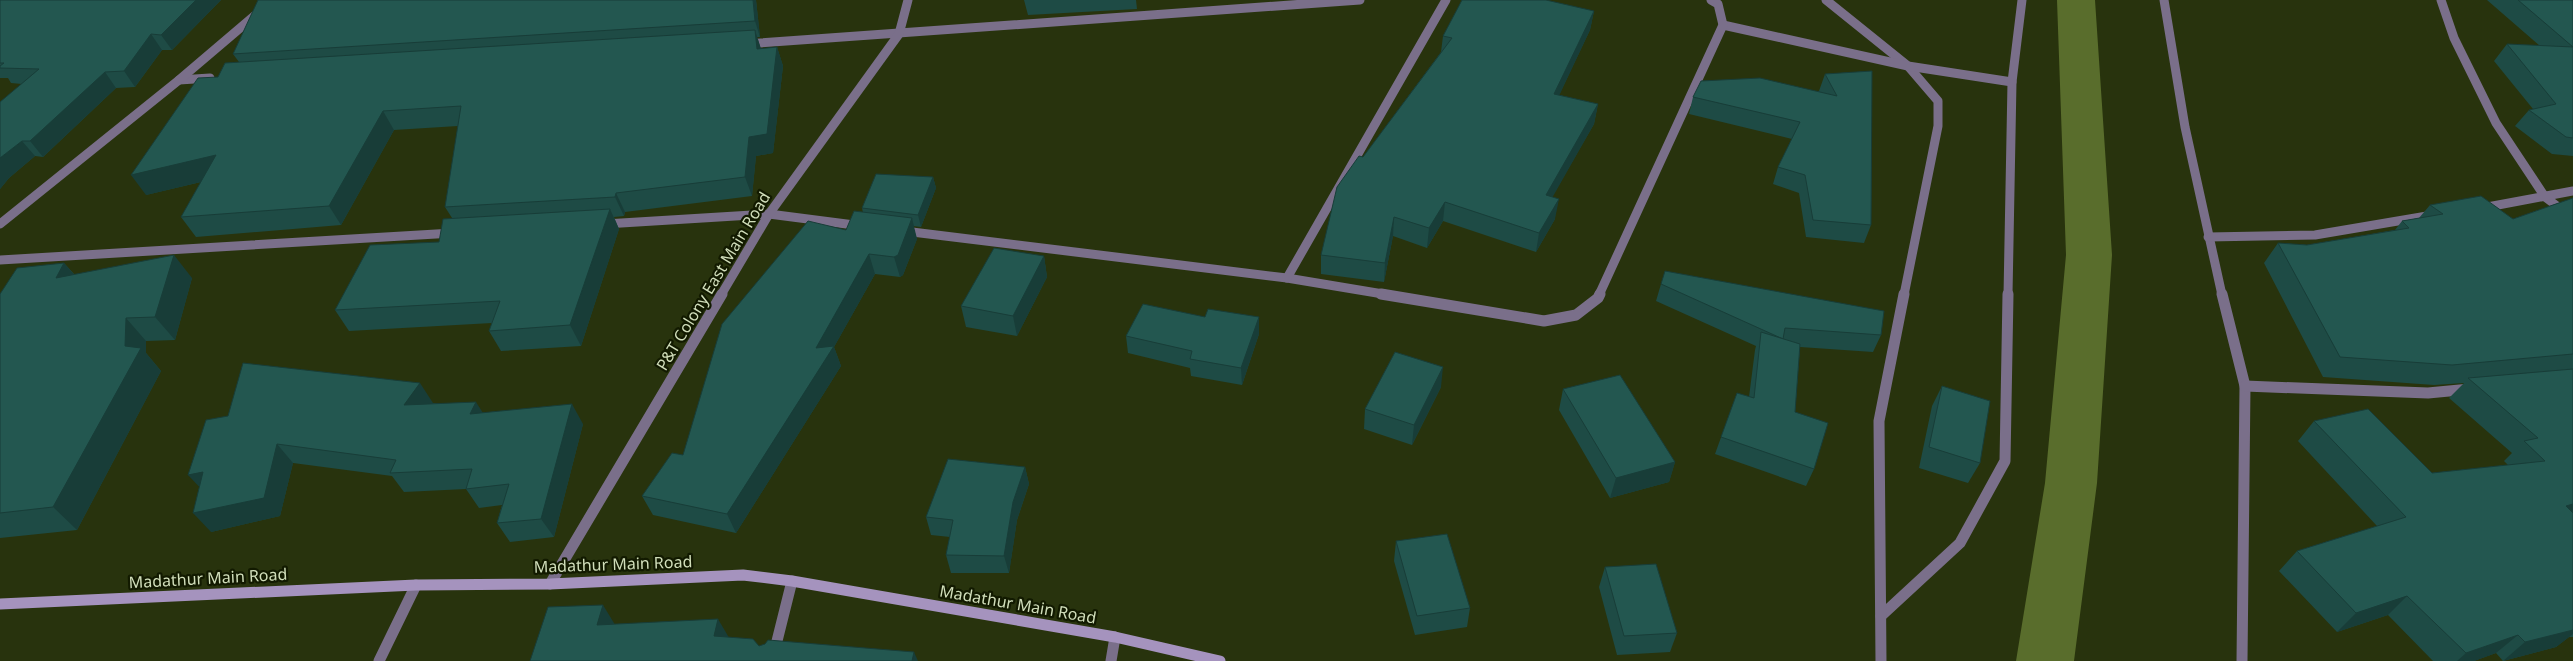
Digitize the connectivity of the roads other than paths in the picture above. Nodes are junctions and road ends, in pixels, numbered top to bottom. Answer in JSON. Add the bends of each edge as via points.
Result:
{"nodes":[{"id":1,"x":273,"y":0,"type":"edge"},
{"id":2,"x":908,"y":0,"type":"edge"},
{"id":3,"x":1360,"y":0,"type":"edge"},
{"id":4,"x":1446,"y":0,"type":"edge"},
{"id":5,"x":1711,"y":0,"type":"edge"},
{"id":6,"x":1826,"y":0,"type":"edge"},
{"id":7,"x":2022,"y":0,"type":"edge"},
{"id":8,"x":2164,"y":0,"type":"edge"},
{"id":9,"x":2441,"y":0,"type":"edge"},
{"id":10,"x":1723,"y":25,"type":"junction"},
{"id":11,"x":899,"y":34,"type":"junction"},
{"id":12,"x":741,"y":44,"type":"edge"},
{"id":13,"x":1908,"y":66,"type":"junction"},
{"id":14,"x":218,"y":77,"type":"edge"},
{"id":15,"x":179,"y":80,"type":"junction"},
{"id":16,"x":2012,"y":82,"type":"junction"},
{"id":17,"x":2573,"y":191,"type":"edge"},
{"id":18,"x":2545,"y":197,"type":"junction"},
{"id":19,"x":2475,"y":209,"type":"edge"},
{"id":20,"x":2446,"y":213,"type":"edge"},
{"id":21,"x":769,"y":214,"type":"junction"},
{"id":22,"x":2573,"y":218,"type":"edge"},
{"id":23,"x":0,"y":224,"type":"edge"},
{"id":24,"x":591,"y":225,"type":"edge"},
{"id":25,"x":876,"y":227,"type":"edge"},
{"id":26,"x":896,"y":230,"type":"edge"},
{"id":27,"x":463,"y":232,"type":"edge"},
{"id":28,"x":2208,"y":237,"type":"junction"},
{"id":29,"x":0,"y":260,"type":"edge"},
{"id":30,"x":1287,"y":278,"type":"junction"},
{"id":31,"x":2245,"y":386,"type":"junction"},
{"id":32,"x":2486,"y":388,"type":"edge"},
{"id":33,"x":792,"y":581,"type":"junction"},
{"id":34,"x":550,"y":584,"type":"junction"},
{"id":35,"x":416,"y":585,"type":"junction"},
{"id":36,"x":0,"y":604,"type":"edge"},
{"id":37,"x":1880,"y":616,"type":"junction"},
{"id":38,"x":1115,"y":638,"type":"junction"},
{"id":39,"x":379,"y":661,"type":"edge"},
{"id":40,"x":772,"y":661,"type":"edge"},
{"id":41,"x":1111,"y":661,"type":"edge"},
{"id":42,"x":1220,"y":661,"type":"edge"},
{"id":43,"x":1881,"y":661,"type":"edge"},
{"id":44,"x":2242,"y":661,"type":"edge"}],
"edges":[{"from":1,"to":15,"type":"street"},
{"from":2,"to":11,"type":"street","name":"P&T Colony East Main Road"},
{"from":3,"to":11,"type":"street"},
{"from":4,"to":30,"type":"street"},
{"from":5,"to":10,"type":"street","via":[[1718,4]]},
{"from":6,"to":13,"type":"street"},
{"from":7,"to":16,"type":"street"},
{"from":8,"to":28,"type":"street"},
{"from":9,"to":18,"type":"street","via":[[2454,38],[2496,123]]},
{"from":10,"to":13,"type":"street"},
{"from":10,"to":30,"type":"street","via":[[1598,298],[1576,315],[1544,321]]},
{"from":11,"to":12,"type":"street"},
{"from":11,"to":21,"type":"street","name":"P&T Colony East Main Road"},
{"from":13,"to":16,"type":"street"},
{"from":13,"to":37,"type":"street","via":[[1938,101],[1938,126],[1879,421]]},
{"from":14,"to":15,"type":"street"},
{"from":15,"to":23,"type":"street"},
{"from":16,"to":37,"type":"street","via":[[2005,461],[1960,543]]},
{"from":17,"to":18,"type":"street"},
{"from":18,"to":19,"type":"street"},
{"from":18,"to":22,"type":"street"},
{"from":20,"to":28,"type":"street","via":[[2315,235]]},
{"from":21,"to":24,"type":"street"},
{"from":21,"to":25,"type":"street"},
{"from":21,"to":34,"type":"street","name":"P&T Colony East Main Road"},
{"from":26,"to":30,"type":"street"},
{"from":27,"to":29,"type":"street"},
{"from":28,"to":31,"type":"street"},
{"from":31,"to":32,"type":"street","via":[[2428,392]]},
{"from":31,"to":44,"type":"street"},
{"from":33,"to":34,"type":"street","name":"Madathur Main Road","via":[[742,575]]},
{"from":33,"to":38,"type":"street","name":"Madathur Main Road"},
{"from":33,"to":40,"type":"street"},
{"from":34,"to":35,"type":"street","name":"Madathur Main Road"},
{"from":35,"to":36,"type":"street","name":"Madathur Main Road"},
{"from":35,"to":39,"type":"street"},
{"from":37,"to":43,"type":"street"},
{"from":38,"to":41,"type":"street"},
{"from":38,"to":42,"type":"street","name":"Madathur Main Road"}]}
